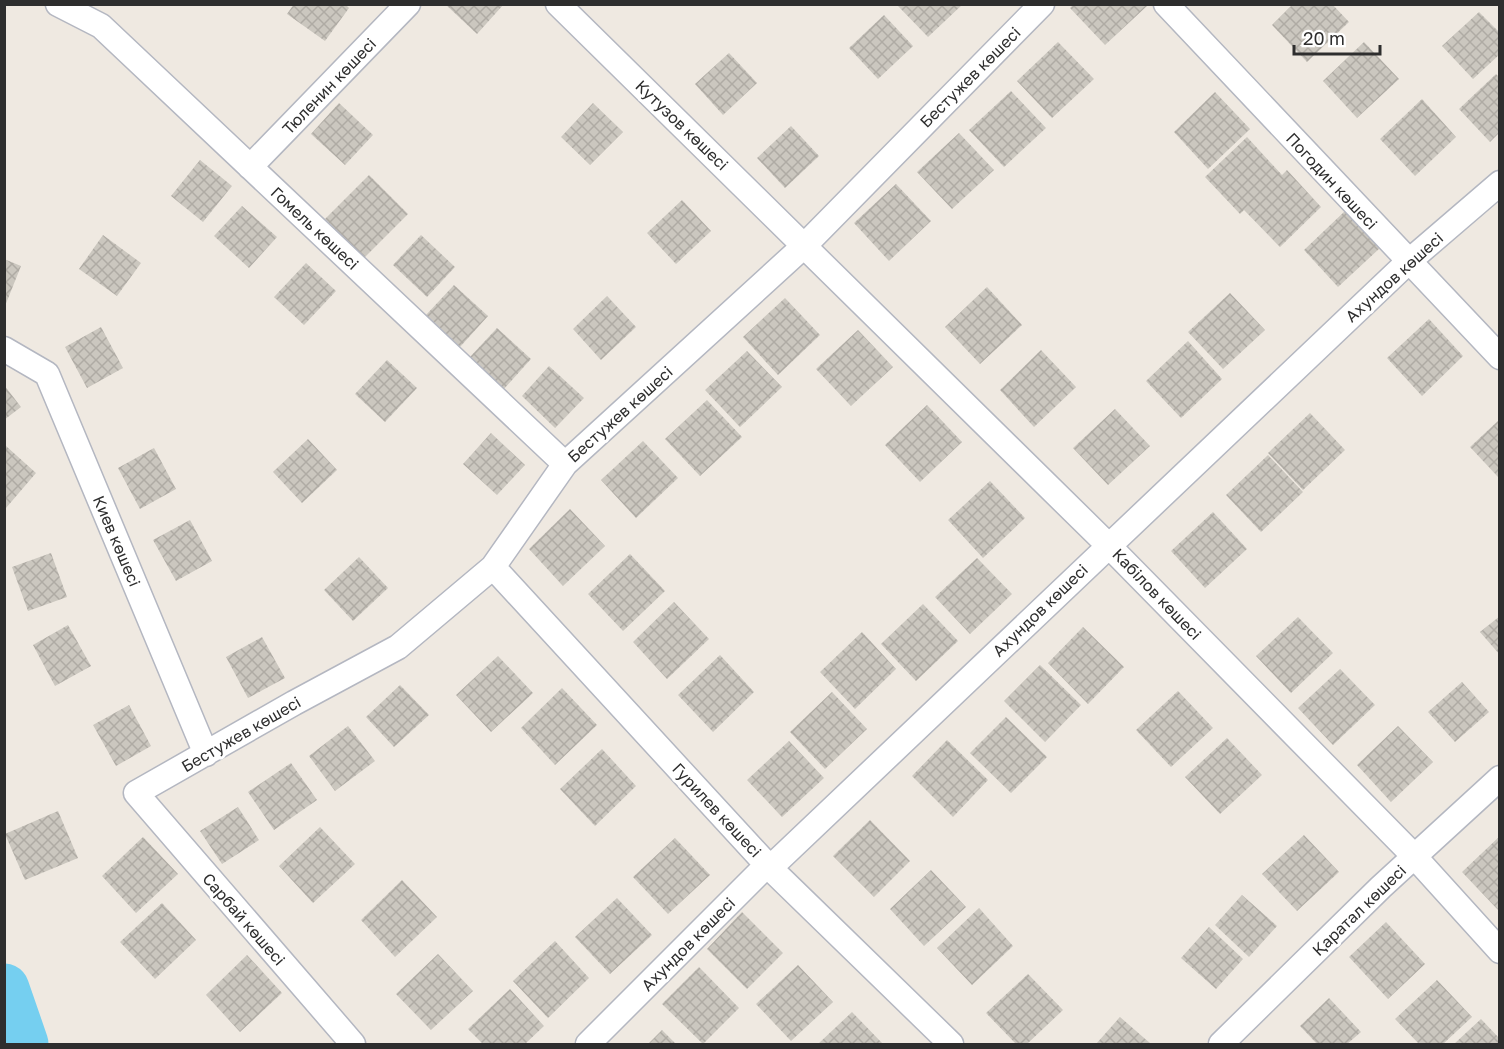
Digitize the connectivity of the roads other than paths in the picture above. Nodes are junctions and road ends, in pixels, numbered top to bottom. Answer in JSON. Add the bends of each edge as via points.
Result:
{"nodes":[{"id":1,"x":58,"y":4,"type":"edge"},
{"id":2,"x":408,"y":4,"type":"edge"},
{"id":3,"x":558,"y":4,"type":"edge"},
{"id":4,"x":1042,"y":4,"type":"edge"},
{"id":5,"x":1166,"y":4,"type":"edge"},
{"id":6,"x":250,"y":167,"type":"junction"},
{"id":7,"x":1500,"y":183,"type":"edge"},
{"id":8,"x":805,"y":245,"type":"junction"},
{"id":9,"x":1408,"y":262,"type":"junction"},
{"id":10,"x":4,"y":349,"type":"edge"},
{"id":11,"x":1500,"y":357,"type":"edge"},
{"id":12,"x":565,"y":464,"type":"junction"},
{"id":13,"x":1108,"y":545,"type":"junction"},
{"id":14,"x":493,"y":567,"type":"junction"},
{"id":15,"x":206,"y":754,"type":"junction"},
{"id":16,"x":1500,"y":778,"type":"edge"},
{"id":17,"x":136,"y":794,"type":"joint"},
{"id":18,"x":1414,"y":856,"type":"junction"},
{"id":19,"x":770,"y":868,"type":"junction"},
{"id":20,"x":1500,"y":951,"type":"edge"},
{"id":21,"x":353,"y":1044,"type":"edge"},
{"id":22,"x":588,"y":1044,"type":"edge"},
{"id":23,"x":951,"y":1044,"type":"edge"},
{"id":24,"x":1221,"y":1044,"type":"edge"}],
"edges":[{"from":1,"to":6,"type":"street","name":"Гомель көшесі","via":[[101,26]]},
{"from":2,"to":6,"type":"street","name":"Тюленин көшесі"},
{"from":3,"to":8,"type":"street","name":"Кутузов көшесі"},
{"from":4,"to":8,"type":"street","name":"Бестужев көшесі"},
{"from":5,"to":9,"type":"street","name":"Погодин көшесі"},
{"from":6,"to":12,"type":"street","name":"Гомель көшесі"},
{"from":7,"to":9,"type":"street","name":"Ахундов көшесі"},
{"from":8,"to":12,"type":"street","name":"Бестужев көшесі"},
{"from":8,"to":13,"type":"street","name":"Кабілов көшесі"},
{"from":9,"to":11,"type":"street","name":"Погодин көшесі"},
{"from":9,"to":13,"type":"street","name":"Ахундов көшесі"},
{"from":10,"to":15,"type":"street","name":"Киев көшесі","via":[[47,374]]},
{"from":12,"to":14,"type":"street","name":"Бестужев көшесі"},
{"from":13,"to":18,"type":"street","name":"Кабілов көшесі"},
{"from":13,"to":19,"type":"street","name":"Ахундов көшесі"},
{"from":14,"to":15,"type":"street","name":"Бестужев көшесі","via":[[398,647]]},
{"from":14,"to":19,"type":"street","name":"Гурилев көшесі"},
{"from":15,"to":17,"type":"street","name":"Бестужев көшесі"},
{"from":16,"to":18,"type":"street","name":"Қаратал көшесі"},
{"from":17,"to":21,"type":"street","name":"Сарбай көшесі"},
{"from":18,"to":20,"type":"street","name":"Кабілов көшесі"},
{"from":18,"to":24,"type":"street","name":"Қаратал көшесі"},
{"from":19,"to":22,"type":"street","name":"Ахундов көшесі","via":[[760,871]]},
{"from":19,"to":23,"type":"street","name":"Гурилев көшесі"}]}
